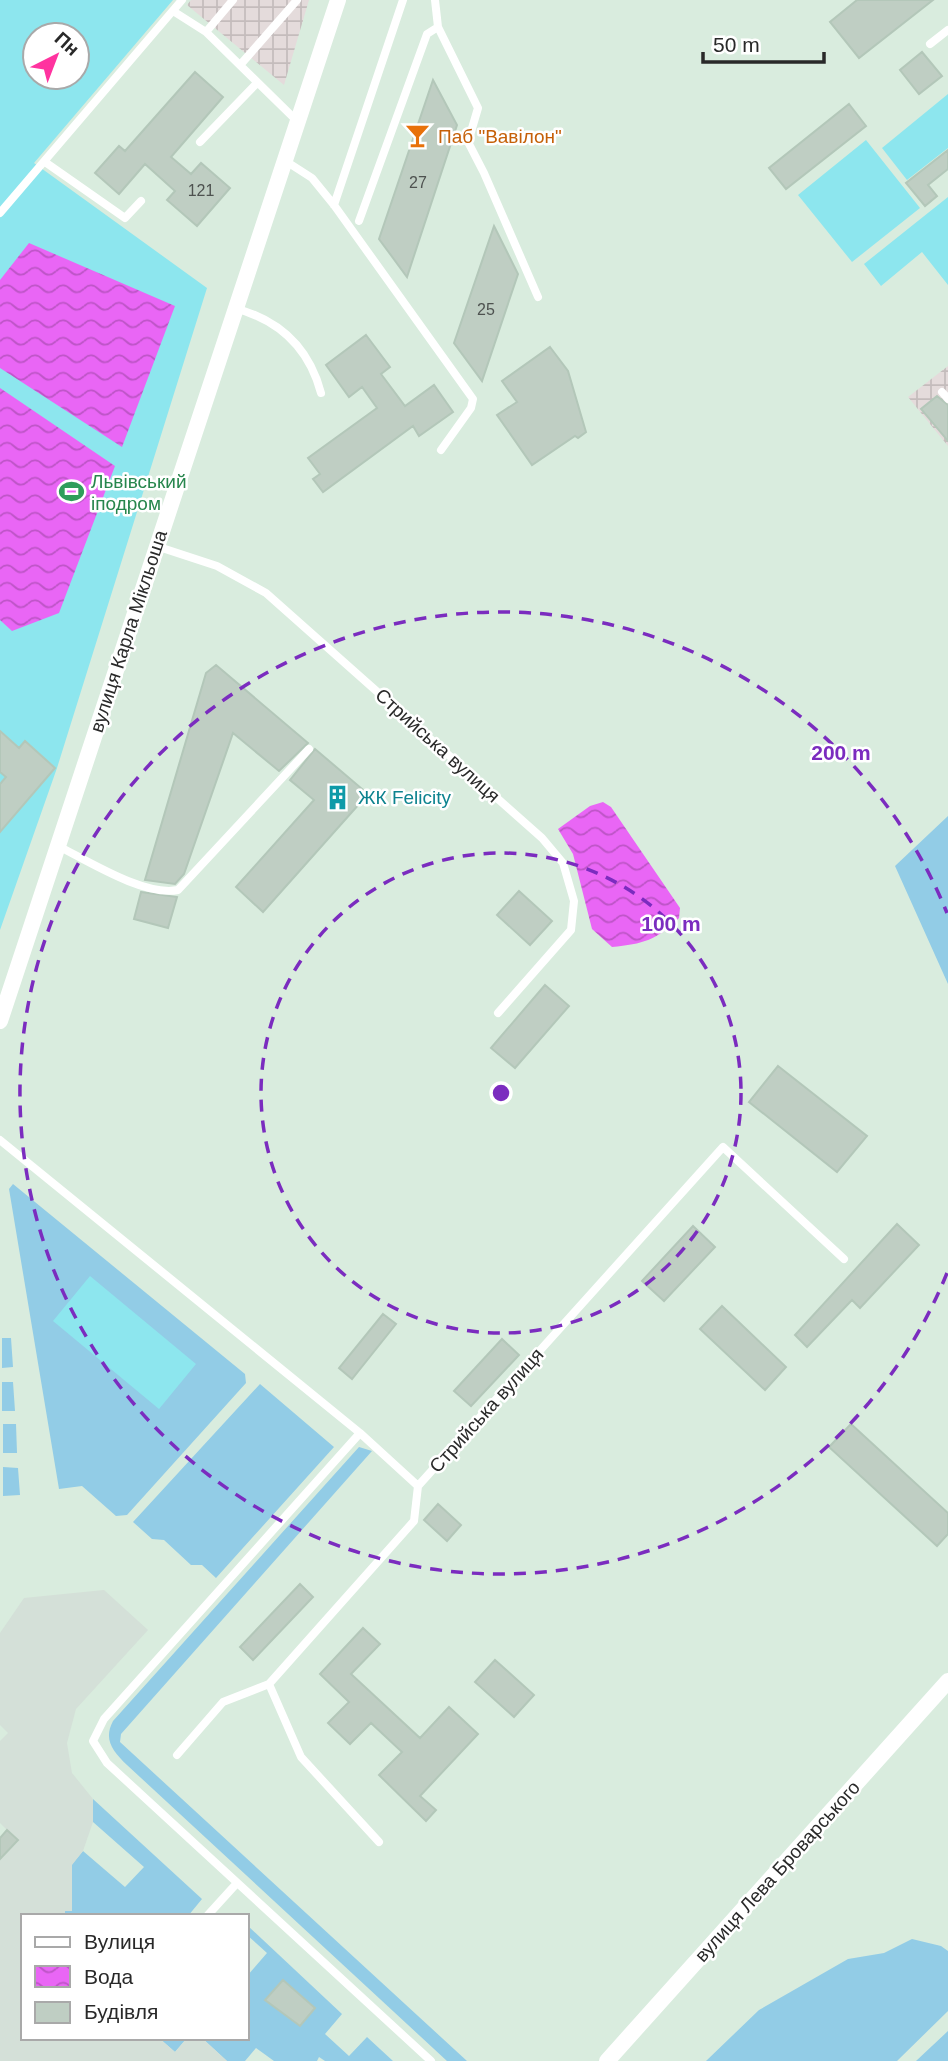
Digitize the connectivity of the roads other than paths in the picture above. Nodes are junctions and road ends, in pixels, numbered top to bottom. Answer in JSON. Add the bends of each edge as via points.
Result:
{"nodes":[{"id":1,"x":182,"y":0,"type":"edge"},
{"id":2,"x":233,"y":0,"type":"edge"},
{"id":3,"x":297,"y":0,"type":"edge"},
{"id":4,"x":403,"y":0,"type":"edge"},
{"id":5,"x":435,"y":0,"type":"edge"},
{"id":6,"x":338,"y":1,"type":"edge"},
{"id":7,"x":173,"y":11,"type":"junction"},
{"id":8,"x":438,"y":27,"type":"junction"},
{"id":9,"x":948,"y":30,"type":"edge"},
{"id":10,"x":206,"y":32,"type":"junction"},
{"id":11,"x":930,"y":44,"type":"dead end"},
{"id":12,"x":241,"y":64,"type":"junction"},
{"id":13,"x":257,"y":83,"type":"junction"},
{"id":14,"x":298,"y":121,"type":"junction"},
{"id":15,"x":200,"y":142,"type":"dead end"},
{"id":16,"x":284,"y":160,"type":"junction"},
{"id":17,"x":45,"y":162,"type":"junction"},
{"id":18,"x":141,"y":201,"type":"dead end"},
{"id":19,"x":334,"y":205,"type":"junction"},
{"id":20,"x":0,"y":213,"type":"edge"},
{"id":21,"x":359,"y":221,"type":"dead end"},
{"id":22,"x":538,"y":297,"type":"dead end"},
{"id":23,"x":234,"y":308,"type":"junction"},
{"id":24,"x":321,"y":393,"type":"dead end"},
{"id":25,"x":441,"y":450,"type":"dead end"},
{"id":26,"x":156,"y":546,"type":"junction"},
{"id":27,"x":309,"y":749,"type":"dead end"},
{"id":28,"x":57,"y":846,"type":"junction"},
{"id":29,"x":498,"y":1013,"type":"dead end"},
{"id":30,"x":0,"y":1021,"type":"edge"},
{"id":31,"x":0,"y":1140,"type":"edge"},
{"id":32,"x":844,"y":1259,"type":"dead end"},
{"id":33,"x":360,"y":1433,"type":"junction"},
{"id":34,"x":418,"y":1486,"type":"junction"},
{"id":35,"x":948,"y":1681,"type":"edge"},
{"id":36,"x":269,"y":1684,"type":"junction"},
{"id":37,"x":177,"y":1755,"type":"dead end"},
{"id":38,"x":379,"y":1842,"type":"dead end"},
{"id":39,"x":237,"y":1883,"type":"junction"},
{"id":40,"x":209,"y":1914,"type":"edge"},
{"id":41,"x":430,"y":2061,"type":"edge"},
{"id":42,"x":607,"y":2061,"type":"edge"}],
"edges":[{"from":1,"to":7,"type":"lane"},
{"from":2,"to":10,"type":"lane"},
{"from":3,"to":12,"type":"lane"},
{"from":4,"to":19,"type":"lane"},
{"from":5,"to":8,"type":"lane"},
{"from":6,"to":14,"type":"street","name":"вулиця Карла Мікльоша"},
{"from":7,"to":10,"type":"lane"},
{"from":7,"to":17,"type":"lane"},
{"from":8,"to":21,"type":"lane","via":[[427,34]]},
{"from":8,"to":22,"type":"lane","via":[[478,108],[468,142]]},
{"from":9,"to":11,"type":"lane"},
{"from":10,"to":12,"type":"lane"},
{"from":12,"to":13,"type":"lane"},
{"from":13,"to":14,"type":"lane"},
{"from":13,"to":15,"type":"lane"},
{"from":14,"to":16,"type":"street","name":"вулиця Карла Мікльоша"},
{"from":16,"to":19,"type":"lane","via":[[312,178]]},
{"from":16,"to":23,"type":"street","name":"вулиця Карла Мікльоша"},
{"from":17,"to":18,"type":"lane","via":[[125,218]]},
{"from":17,"to":20,"type":"lane"},
{"from":19,"to":25,"type":"lane","via":[[472,399],[471,408]]},
{"from":23,"to":24,"type":"lane","via":[[266,319],[291,338],[306,354]]},
{"from":23,"to":26,"type":"street","name":"вулиця Карла Мікльоша"},
{"from":26,"to":28,"type":"street","name":"вулиця Карла Мікльоша"},
{"from":26,"to":29,"type":"lane","name":"Стрийська вулиця","via":[[217,566],[265,593],[542,838],[563,863],[574,901],[571,930]]},
{"from":27,"to":28,"type":"lane","via":[[178,890],[125,879]]},
{"from":28,"to":30,"type":"street","name":"вулиця Карла Мікльоша"},
{"from":31,"to":33,"type":"lane","name":"Стрийська вулиця"},
{"from":32,"to":34,"type":"lane","name":"Стрийська вулиця","via":[[723,1147]]},
{"from":33,"to":34,"type":"lane","name":"Стрийська вулиця"},
{"from":33,"to":39,"type":"lane","via":[[104,1719],[93,1741],[107,1763]]},
{"from":34,"to":36,"type":"lane","via":[[414,1521]]},
{"from":35,"to":42,"type":"street","name":"вулиця Лева Броварського"},
{"from":36,"to":37,"type":"lane","via":[[223,1702]]},
{"from":36,"to":38,"type":"lane","via":[[301,1757]]},
{"from":39,"to":40,"type":"lane"},
{"from":39,"to":41,"type":"lane"}]}
